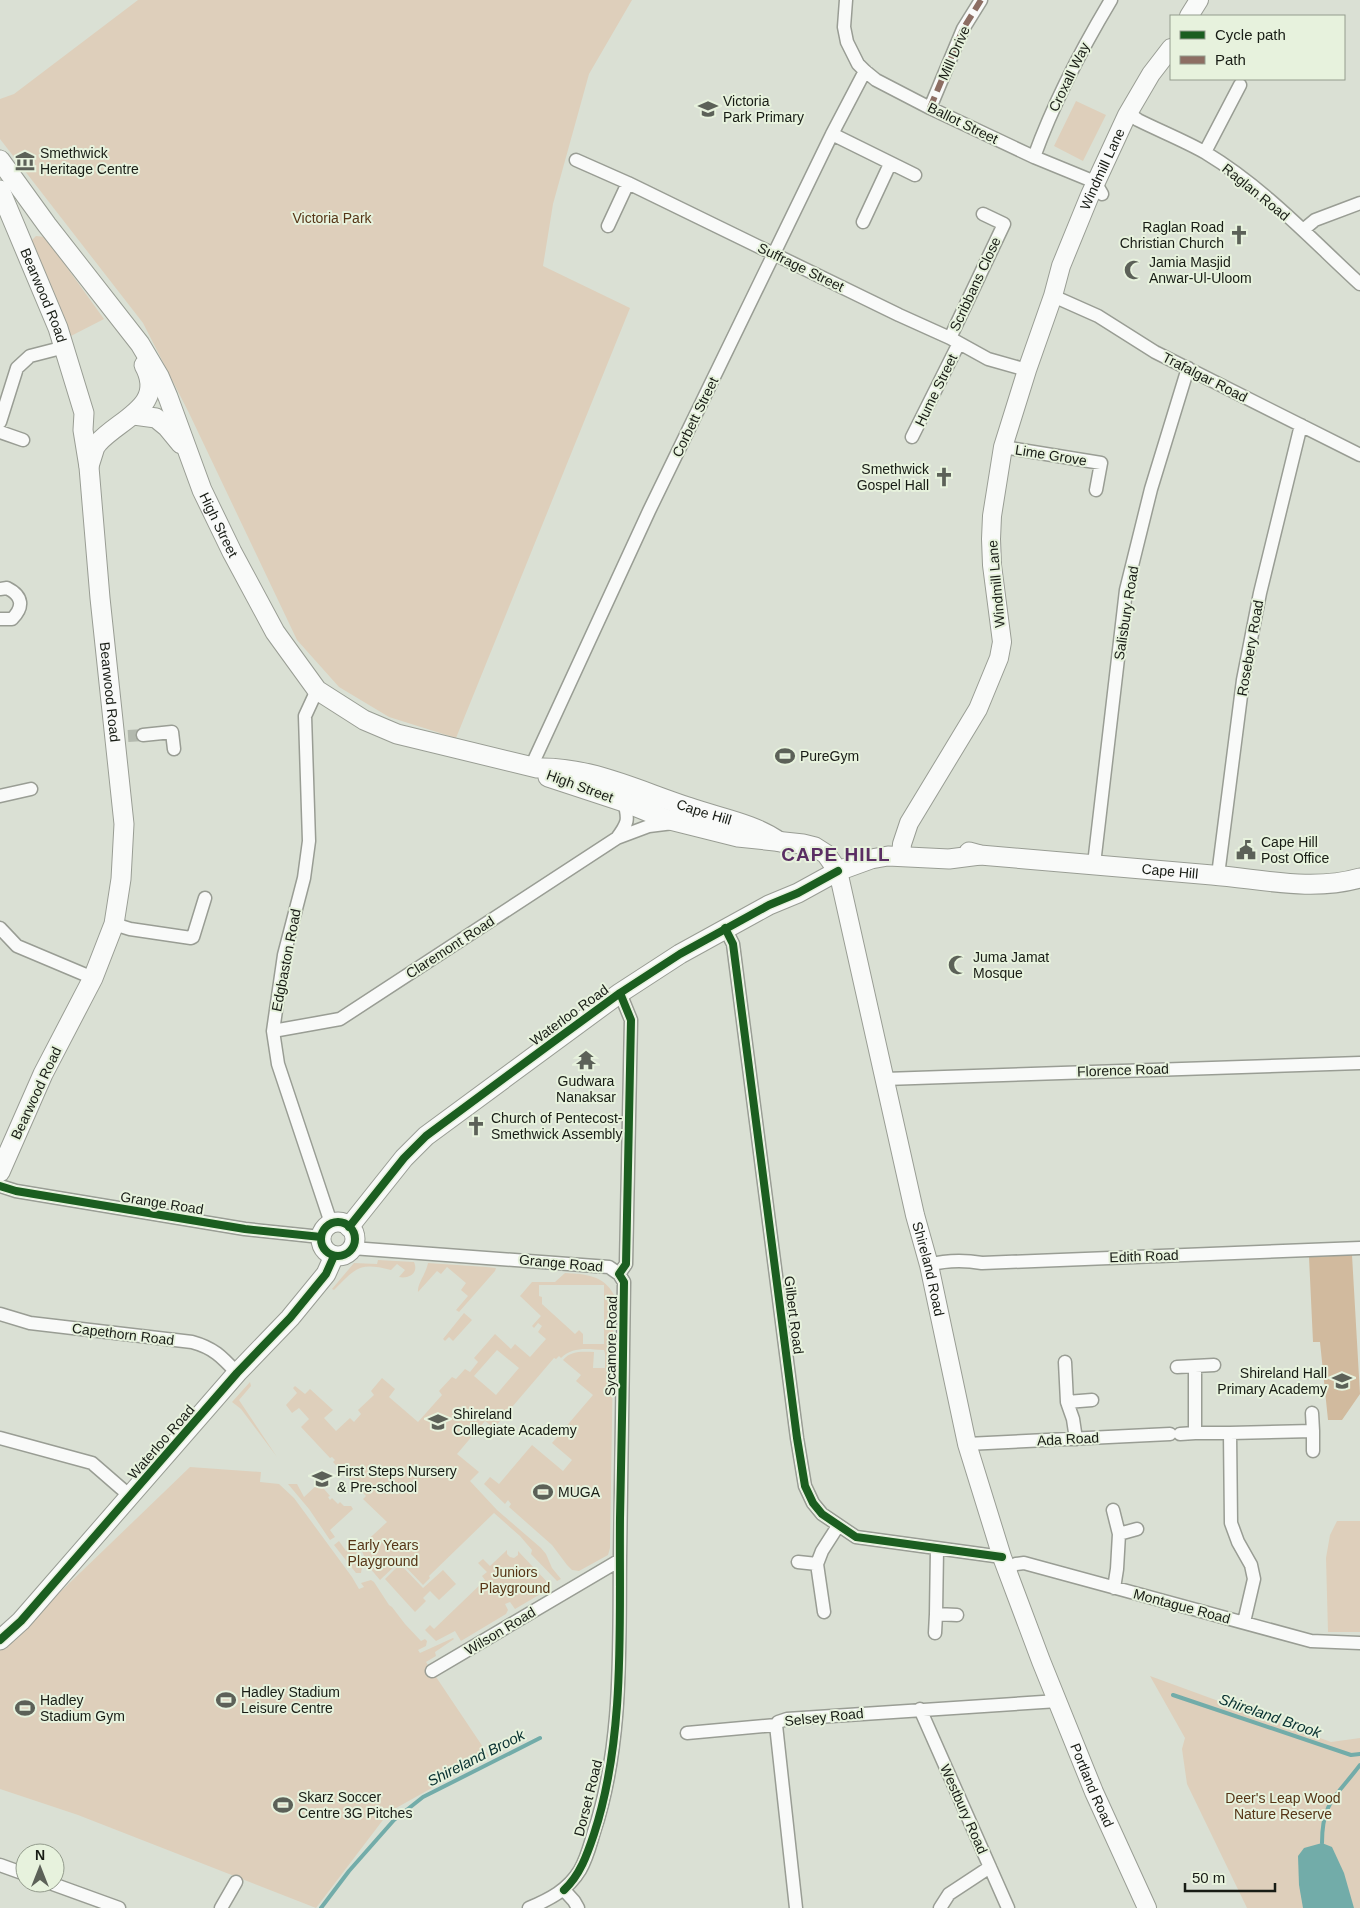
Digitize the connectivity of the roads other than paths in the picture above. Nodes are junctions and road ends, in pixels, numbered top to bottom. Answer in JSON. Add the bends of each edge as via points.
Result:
{"nodes":[{"id":1,"x":846,"y":0,"type":"edge"},
{"id":2,"x":981,"y":0,"type":"edge"},
{"id":3,"x":1111,"y":0,"type":"edge"},
{"id":4,"x":1199,"y":0,"type":"edge"},
{"id":5,"x":1190,"y":15,"type":"edge"},
{"id":6,"x":1170,"y":49,"type":"edge"},
{"id":7,"x":864,"y":71,"type":"junction"},
{"id":8,"x":1240,"y":85,"type":"dead end"},
{"id":9,"x":930,"y":108,"type":"junction"},
{"id":10,"x":1133,"y":116,"type":"junction"},
{"id":11,"x":832,"y":134,"type":"junction"},
{"id":12,"x":1205,"y":152,"type":"junction"},
{"id":13,"x":1034,"y":157,"type":"junction"},
{"id":14,"x":0,"y":160,"type":"edge"},
{"id":15,"x":576,"y":160,"type":"dead end"},
{"id":16,"x":890,"y":164,"type":"junction"},
{"id":17,"x":915,"y":175,"type":"dead end"},
{"id":18,"x":628,"y":183,"type":"junction"},
{"id":19,"x":1098,"y":188,"type":"junction"},
{"id":20,"x":21,"y":191,"type":"junction"},
{"id":21,"x":2,"y":196,"type":"edge"},
{"id":22,"x":1360,"y":202,"type":"edge"},
{"id":23,"x":983,"y":214,"type":"dead end"},
{"id":24,"x":863,"y":222,"type":"dead end"},
{"id":25,"x":47,"y":225,"type":"junction"},
{"id":26,"x":608,"y":226,"type":"dead end"},
{"id":27,"x":1303,"y":230,"type":"junction"},
{"id":28,"x":24,"y":247,"type":"junction"},
{"id":29,"x":775,"y":254,"type":"junction"},
{"id":30,"x":1360,"y":284,"type":"edge"},
{"id":31,"x":1053,"y":296,"type":"junction"},
{"id":32,"x":114,"y":311,"type":"junction"},
{"id":33,"x":955,"y":341,"type":"junction"},
{"id":34,"x":65,"y":347,"type":"junction"},
{"id":35,"x":1188,"y":368,"type":"junction"},
{"id":36,"x":1027,"y":370,"type":"junction"},
{"id":37,"x":84,"y":413,"type":"junction"},
{"id":38,"x":134,"y":415,"type":"junction"},
{"id":39,"x":0,"y":422,"type":"edge"},
{"id":40,"x":1301,"y":425,"type":"junction"},
{"id":41,"x":112,"y":430,"type":"junction"},
{"id":42,"x":0,"y":432,"type":"edge"},
{"id":43,"x":912,"y":437,"type":"dead end"},
{"id":44,"x":23,"y":440,"type":"dead end"},
{"id":45,"x":1003,"y":447,"type":"junction"},
{"id":46,"x":186,"y":450,"type":"junction"},
{"id":47,"x":1360,"y":455,"type":"edge"},
{"id":48,"x":89,"y":468,"type":"junction"},
{"id":49,"x":1096,"y":490,"type":"dead end"},
{"id":50,"x":0,"y":589,"type":"edge"},
{"id":51,"x":0,"y":619,"type":"edge"},
{"id":52,"x":317,"y":690,"type":"junction"},
{"id":53,"x":143,"y":735,"type":"tunnel mouth"},
{"id":54,"x":174,"y":748,"type":"dead end"},
{"id":55,"x":534,"y":768,"type":"junction"},
{"id":56,"x":31,"y":789,"type":"dead end"},
{"id":57,"x":625,"y":794,"type":"junction"},
{"id":58,"x":0,"y":796,"type":"edge"},
{"id":59,"x":657,"y":797,"type":"junction"},
{"id":60,"x":679,"y":822,"type":"junction"},
{"id":61,"x":617,"y":838,"type":"junction"},
{"id":62,"x":780,"y":842,"type":"junction"},
{"id":63,"x":902,"y":850,"type":"junction"},
{"id":64,"x":1094,"y":864,"type":"junction"},
{"id":65,"x":835,"y":866,"type":"junction"},
{"id":66,"x":1218,"y":875,"type":"junction"},
{"id":67,"x":1360,"y":878,"type":"edge"},
{"id":68,"x":205,"y":898,"type":"dead end"},
{"id":69,"x":114,"y":924,"type":"junction"},
{"id":70,"x":726,"y":928,"type":"junction"},
{"id":71,"x":0,"y":930,"type":"edge"},
{"id":72,"x":93,"y":978,"type":"junction"},
{"id":73,"x":620,"y":994,"type":"junction"},
{"id":74,"x":273,"y":1031,"type":"junction"},
{"id":75,"x":1360,"y":1063,"type":"edge"},
{"id":76,"x":885,"y":1079,"type":"junction"},
{"id":77,"x":0,"y":1172,"type":"edge"},
{"id":78,"x":0,"y":1186,"type":"edge"},
{"id":79,"x":334,"y":1229,"type":"junction"},
{"id":80,"x":352,"y":1248,"type":"junction"},
{"id":81,"x":1360,"y":1248,"type":"edge"},
{"id":82,"x":334,"y":1256,"type":"junction"},
{"id":83,"x":928,"y":1265,"type":"junction"},
{"id":84,"x":619,"y":1274,"type":"junction"},
{"id":85,"x":0,"y":1314,"type":"edge"},
{"id":86,"x":1065,"y":1362,"type":"dead end"},
{"id":87,"x":1214,"y":1365,"type":"dead end"},
{"id":88,"x":1195,"y":1366,"type":"junction"},
{"id":89,"x":1177,"y":1367,"type":"dead end"},
{"id":90,"x":237,"y":1373,"type":"junction"},
{"id":91,"x":1092,"y":1400,"type":"dead end"},
{"id":92,"x":1067,"y":1402,"type":"junction"},
{"id":93,"x":1312,"y":1413,"type":"dead end"},
{"id":94,"x":1313,"y":1431,"type":"junction"},
{"id":95,"x":1195,"y":1433,"type":"junction"},
{"id":96,"x":1230,"y":1433,"type":"junction"},
{"id":97,"x":0,"y":1438,"type":"edge"},
{"id":98,"x":1076,"y":1439,"type":"junction"},
{"id":99,"x":966,"y":1444,"type":"junction"},
{"id":100,"x":1314,"y":1451,"type":"dead end"},
{"id":101,"x":130,"y":1496,"type":"junction"},
{"id":102,"x":1112,"y":1510,"type":"dead end"},
{"id":103,"x":838,"y":1526,"type":"junction"},
{"id":104,"x":1137,"y":1529,"type":"dead end"},
{"id":105,"x":1118,"y":1534,"type":"junction"},
{"id":106,"x":937,"y":1549,"type":"junction"},
{"id":107,"x":620,"y":1560,"type":"junction"},
{"id":108,"x":798,"y":1562,"type":"dead end"},
{"id":109,"x":1004,"y":1563,"type":"junction"},
{"id":110,"x":817,"y":1564,"type":"junction"},
{"id":111,"x":1114,"y":1588,"type":"junction"},
{"id":112,"x":824,"y":1612,"type":"dead end"},
{"id":113,"x":936,"y":1614,"type":"junction"},
{"id":114,"x":957,"y":1615,"type":"dead end"},
{"id":115,"x":1244,"y":1622,"type":"junction"},
{"id":116,"x":936,"y":1634,"type":"dead end"},
{"id":117,"x":0,"y":1640,"type":"edge"},
{"id":118,"x":1360,"y":1644,"type":"edge"},
{"id":119,"x":1041,"y":1661,"type":"joint"},
{"id":120,"x":432,"y":1671,"type":"dead end"},
{"id":121,"x":1058,"y":1701,"type":"junction"},
{"id":122,"x":616,"y":1705,"type":"joint"},
{"id":123,"x":920,"y":1709,"type":"junction"},
{"id":124,"x":776,"y":1725,"type":"junction"},
{"id":125,"x":687,"y":1733,"type":"dead end"},
{"id":126,"x":0,"y":1865,"type":"edge"},
{"id":127,"x":990,"y":1867,"type":"junction"},
{"id":128,"x":15,"y":1870,"type":"edge"},
{"id":129,"x":236,"y":1882,"type":"dead end"},
{"id":130,"x":65,"y":1888,"type":"edge"},
{"id":131,"x":564,"y":1890,"type":"junction"},
{"id":132,"x":119,"y":1908,"type":"edge"},
{"id":133,"x":222,"y":1908,"type":"edge"},
{"id":134,"x":529,"y":1908,"type":"edge"},
{"id":135,"x":578,"y":1908,"type":"edge"},
{"id":136,"x":796,"y":1908,"type":"edge"},
{"id":137,"x":940,"y":1908,"type":"edge"},
{"id":138,"x":1008,"y":1908,"type":"edge"},
{"id":139,"x":1147,"y":1908,"type":"edge"}],
"edges":[{"from":1,"to":7,"type":"street","name":"Ballot Street","via":[[844,27],[847,42]]},
{"from":2,"to":9,"type":"street","name":"Mill Drive","via":[[963,29]]},
{"from":3,"to":13,"type":"street","name":"Croxall Way","via":[[1051,114]]},
{"from":4,"to":5,"type":"main road"},
{"from":6,"to":10,"type":"main road","name":"Windmill Lane","via":[[1163,69]]},
{"from":7,"to":9,"type":"street","name":"Ballot Street"},
{"from":7,"to":11,"type":"street","name":"Corbett Street"},
{"from":8,"to":12,"type":"street"},
{"from":9,"to":13,"type":"street","name":"Ballot Street"},
{"from":10,"to":12,"type":"street","name":"Raglan Road"},
{"from":10,"to":19,"type":"main road","name":"Windmill Lane","via":[[1114,142]]},
{"from":10,"to":19,"type":"main road","name":"Windmill Lane","via":[[1116,164]]},
{"from":11,"to":16,"type":"street"},
{"from":11,"to":29,"type":"street","name":"Corbett Street"},
{"from":12,"to":27,"type":"street","name":"Raglan Road","via":[[1248,183]]},
{"from":13,"to":19,"type":"street","name":"Ballot Street"},
{"from":14,"to":20,"type":"main road","name":"High Street"},
{"from":15,"to":18,"type":"street","name":"Suffrage Street"},
{"from":16,"to":17,"type":"street"},
{"from":16,"to":24,"type":"street"},
{"from":18,"to":26,"type":"street"},
{"from":18,"to":29,"type":"street","name":"Suffrage Street"},
{"from":19,"to":31,"type":"main road","name":"Windmill Lane","via":[[1061,266]]},
{"from":20,"to":21,"type":"main road"},
{"from":20,"to":25,"type":"main road","name":"High Street"},
{"from":21,"to":28,"type":"main road","name":"Bearwood Road"},
{"from":22,"to":27,"type":"street","via":[[1315,220]]},
{"from":23,"to":33,"type":"street","name":"Scribbans Close","via":[[1004,224]]},
{"from":25,"to":28,"type":"main road","via":[[28,233]]},
{"from":25,"to":32,"type":"main road","name":"High Street"},
{"from":27,"to":30,"type":"street","name":"Raglan Road"},
{"from":28,"to":34,"type":"main road","name":"Bearwood Road"},
{"from":29,"to":33,"type":"street","name":"Suffrage Street"},
{"from":29,"to":55,"type":"street","name":"Corbett Street","via":[[646,519]]},
{"from":31,"to":35,"type":"street","name":"Trafalgar Road","via":[[1098,316]]},
{"from":31,"to":36,"type":"main road","name":"Windmill Lane"},
{"from":32,"to":38,"type":"main road","via":[[151,382],[147,398]]},
{"from":32,"to":46,"type":"main road","name":"High Street","via":[[140,344],[159,376]]},
{"from":33,"to":36,"type":"street","name":"Suffrage Street","via":[[988,359]]},
{"from":33,"to":43,"type":"street","name":"Hume Street"},
{"from":34,"to":37,"type":"main road","name":"Bearwood Road"},
{"from":34,"to":39,"type":"street","via":[[30,356],[17,368]]},
{"from":35,"to":40,"type":"street","name":"Trafalgar Road"},
{"from":35,"to":64,"type":"street","name":"Salisbury Road","via":[[1150,489],[1126,590]]},
{"from":36,"to":45,"type":"main road","name":"Windmill Lane"},
{"from":37,"to":41,"type":"main road","via":[[94,425]]},
{"from":37,"to":48,"type":"main road","name":"Bearwood Road","via":[[83,430]]},
{"from":38,"to":41,"type":"main road"},
{"from":38,"to":46,"type":"main road","via":[[156,418]]},
{"from":40,"to":47,"type":"street","name":"Trafalgar Road"},
{"from":40,"to":66,"type":"street","name":"Rosebery Road","via":[[1260,593],[1243,680]]},
{"from":41,"to":48,"type":"main road","via":[[95,447]]},
{"from":42,"to":44,"type":"street"},
{"from":45,"to":49,"type":"street","name":"Lime Grove","via":[[1101,464]]},
{"from":45,"to":63,"type":"main road","name":"Windmill Lane","via":[[991,539],[1002,642],[1000,658],[978,709],[909,823]]},
{"from":46,"to":52,"type":"main road","name":"High Street","via":[[206,499],[275,632]]},
{"from":48,"to":69,"type":"main road","name":"Bearwood Road","via":[[121,737],[124,824]]},
{"from":50,"to":51,"type":"street","via":[[8,588],[16,593],[20,603],[19,612],[12,619]]},
{"from":52,"to":55,"type":"main road","name":"High Street","via":[[364,720],[397,734]]},
{"from":52,"to":74,"type":"street","name":"Edgbaston Road","via":[[305,716],[308,860],[284,955]]},
{"from":53,"to":54,"type":"street","via":[[172,732]]},
{"from":55,"to":57,"type":"main road","name":"High Street","via":[[545,776]]},
{"from":56,"to":58,"type":"street"},
{"from":57,"to":59,"type":"main road","via":[[638,804]]},
{"from":57,"to":60,"type":"main road","name":"Cape Hill","via":[[666,819]]},
{"from":57,"to":61,"type":"street","via":[[627,825]]},
{"from":59,"to":60,"type":"main road","via":[[659,805]]},
{"from":59,"to":62,"type":"main road","name":"Cape Hill","via":[[753,827]]},
{"from":60,"to":61,"type":"street","name":"Claremont Road","via":[[649,826]]},
{"from":60,"to":62,"type":"main road","name":"Cape Hill","via":[[738,837]]},
{"from":61,"to":74,"type":"street","name":"Claremont Road","via":[[340,1019]]},
{"from":62,"to":65,"type":"main road","name":"Cape Hill","via":[[815,847],[826,854]]},
{"from":63,"to":64,"type":"main road","name":"Cape Hill","via":[[950,848],[980,855]]},
{"from":63,"to":65,"type":"main road","name":"Cape Hill","via":[[875,846],[853,852]]},
{"from":64,"to":66,"type":"main road","name":"Cape Hill"},
{"from":65,"to":70,"type":"main road","name":"Waterloo Road","via":[[794,886],[769,905]]},
{"from":65,"to":76,"type":"main road","name":"Shireland Road"},
{"from":66,"to":67,"type":"main road","name":"Cape Hill","via":[[1286,884],[1342,883]]},
{"from":68,"to":69,"type":"street","via":[[191,938]]},
{"from":69,"to":72,"type":"main road","name":"Bearwood Road"},
{"from":70,"to":73,"type":"main road","name":"Waterloo Road"},
{"from":70,"to":103,"type":"street","name":"Gilbert Road","via":[[733,944],[805,1486],[812,1503]]},
{"from":71,"to":72,"type":"street","via":[[17,946]]},
{"from":72,"to":77,"type":"main road","name":"Bearwood Road","via":[[43,1074]]},
{"from":73,"to":79,"type":"main road","name":"Waterloo Road","via":[[426,1136]]},
{"from":73,"to":84,"type":"street","name":"Sycamore Road","via":[[631,1020],[626,1264]]},
{"from":74,"to":79,"type":"street","name":"Edgbaston Road","via":[[278,1064]]},
{"from":75,"to":76,"type":"street","name":"Florence Road"},
{"from":76,"to":83,"type":"main road","name":"Shireland Road"},
{"from":78,"to":79,"type":"street","name":"Grange Road","via":[[227,1226]]},
{"from":79,"to":80,"type":"main road","via":[[354,1238]]},
{"from":79,"to":82,"type":"main road","via":[[322,1243]]},
{"from":80,"to":82,"type":"main road","via":[[343,1255]]},
{"from":80,"to":84,"type":"street","name":"Grange Road","via":[[609,1267]]},
{"from":81,"to":83,"type":"street","name":"Edith Road","via":[[982,1263],[967,1260]]},
{"from":82,"to":90,"type":"main road","name":"Waterloo Road","via":[[326,1274],[290,1318]]},
{"from":83,"to":99,"type":"main road","name":"Shireland Road"},
{"from":84,"to":107,"type":"street","name":"Sycamore Road","via":[[624,1282]]},
{"from":85,"to":90,"type":"street","name":"Capethorn Road","via":[[30,1323],[192,1342],[219,1354]]},
{"from":86,"to":92,"type":"street"},
{"from":87,"to":88,"type":"street"},
{"from":88,"to":89,"type":"street"},
{"from":88,"to":95,"type":"street"},
{"from":90,"to":101,"type":"main road","name":"Waterloo Road"},
{"from":91,"to":92,"type":"street"},
{"from":92,"to":98,"type":"street"},
{"from":93,"to":94,"type":"street"},
{"from":94,"to":96,"type":"street","name":"Ada Road"},
{"from":94,"to":100,"type":"street"},
{"from":95,"to":96,"type":"street","name":"Ada Road"},
{"from":95,"to":98,"type":"street","name":"Ada Road"},
{"from":96,"to":115,"type":"street","via":[[1231,1523],[1251,1565],[1254,1579]]},
{"from":97,"to":101,"type":"street","via":[[92,1463]]},
{"from":98,"to":99,"type":"street","name":"Ada Road"},
{"from":99,"to":109,"type":"main road","name":"Shireland Road"},
{"from":101,"to":117,"type":"main road","name":"Waterloo Road"},
{"from":102,"to":105,"type":"street"},
{"from":103,"to":106,"type":"street","name":"Gilbert Road","via":[[856,1537]]},
{"from":103,"to":110,"type":"street"},
{"from":104,"to":105,"type":"street"},
{"from":105,"to":111,"type":"street"},
{"from":106,"to":109,"type":"street","name":"Gilbert Road"},
{"from":106,"to":113,"type":"street"},
{"from":107,"to":120,"type":"street","name":"Wilson Road"},
{"from":107,"to":122,"type":"street","name":"Sycamore Road"},
{"from":108,"to":110,"type":"street"},
{"from":109,"to":111,"type":"street","name":"Montague Road","via":[[1024,1563]]},
{"from":109,"to":119,"type":"main road","name":"Shireland Road"},
{"from":110,"to":112,"type":"street"},
{"from":111,"to":115,"type":"street","name":"Montague Road"},
{"from":113,"to":114,"type":"street"},
{"from":113,"to":116,"type":"street"},
{"from":115,"to":118,"type":"street","name":"Montague Road","via":[[1311,1642]]},
{"from":119,"to":121,"type":"main road","name":"Portland Road"},
{"from":121,"to":123,"type":"street","name":"Selsey Road"},
{"from":121,"to":139,"type":"main road","name":"Portland Road","via":[[1094,1792]]},
{"from":122,"to":131,"type":"street","name":"Dorset Road","via":[[611,1760],[599,1817],[581,1868]]},
{"from":123,"to":124,"type":"street","name":"Selsey Road","via":[[786,1719]]},
{"from":123,"to":127,"type":"street","name":"Westbury Road"},
{"from":124,"to":125,"type":"street"},
{"from":124,"to":136,"type":"street","name":"Selsey Road"},
{"from":126,"to":128,"type":"street"},
{"from":127,"to":137,"type":"street","via":[[949,1894]]},
{"from":127,"to":138,"type":"street","name":"Westbury Road"},
{"from":129,"to":133,"type":"street"},
{"from":130,"to":132,"type":"street"},
{"from":131,"to":134,"type":"street"},
{"from":131,"to":135,"type":"street"}]}
